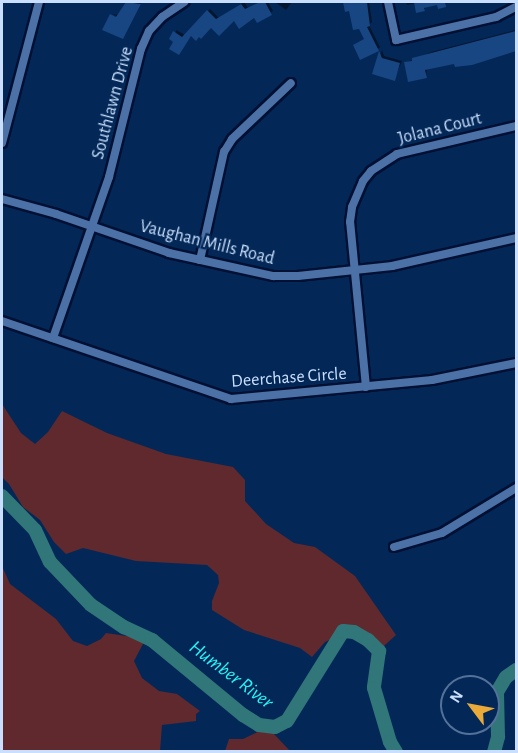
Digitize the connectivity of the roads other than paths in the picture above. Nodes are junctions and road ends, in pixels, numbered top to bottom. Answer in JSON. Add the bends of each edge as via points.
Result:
{"nodes":[{"id":1,"x":39,"y":2,"type":"edge"},
{"id":2,"x":184,"y":2,"type":"edge"},
{"id":3,"x":388,"y":2,"type":"edge"},
{"id":4,"x":516,"y":7,"type":"edge"},
{"id":5,"x":291,"y":82,"type":"dead end"},
{"id":6,"x":516,"y":126,"type":"edge"},
{"id":7,"x":2,"y":143,"type":"edge"},
{"id":8,"x":2,"y":199,"type":"edge"},
{"id":9,"x":92,"y":226,"type":"junction"},
{"id":10,"x":516,"y":238,"type":"edge"},
{"id":11,"x":200,"y":260,"type":"junction"},
{"id":12,"x":354,"y":271,"type":"junction"},
{"id":13,"x":2,"y":321,"type":"edge"},
{"id":14,"x":53,"y":338,"type":"junction"},
{"id":15,"x":516,"y":363,"type":"edge"},
{"id":16,"x":366,"y":387,"type":"junction"},
{"id":17,"x":516,"y":488,"type":"edge"},
{"id":18,"x":394,"y":547,"type":"dead end"}],
"edges":[{"from":1,"to":7,"type":"street"},
{"from":2,"to":9,"type":"street","name":"Southlawn Drive","via":[[162,17],[141,49],[109,177]]},
{"from":3,"to":4,"type":"street","via":[[396,40],[496,16]]},
{"from":5,"to":11,"type":"street","via":[[232,139],[224,152]]},
{"from":6,"to":12,"type":"street","name":"Jolana Court","via":[[397,154],[371,171],[352,207]]},
{"from":8,"to":9,"type":"street","name":"Vaughan Mills Road"},
{"from":9,"to":11,"type":"street","name":"Vaughan Mills Road","via":[[155,249]]},
{"from":9,"to":14,"type":"street","name":"Southlawn Drive"},
{"from":10,"to":12,"type":"street","name":"Vaughan Mills Road","via":[[410,263]]},
{"from":11,"to":12,"type":"street","name":"Vaughan Mills Road","via":[[279,276]]},
{"from":12,"to":16,"type":"street","name":"Jolana Court"},
{"from":13,"to":14,"type":"street","name":"Deerchase Circle"},
{"from":14,"to":16,"type":"street","name":"Deerchase Circle","via":[[231,399]]},
{"from":15,"to":16,"type":"street","name":"Deerchase Circle","via":[[448,378]]},
{"from":17,"to":18,"type":"street","via":[[442,533]]}]}
